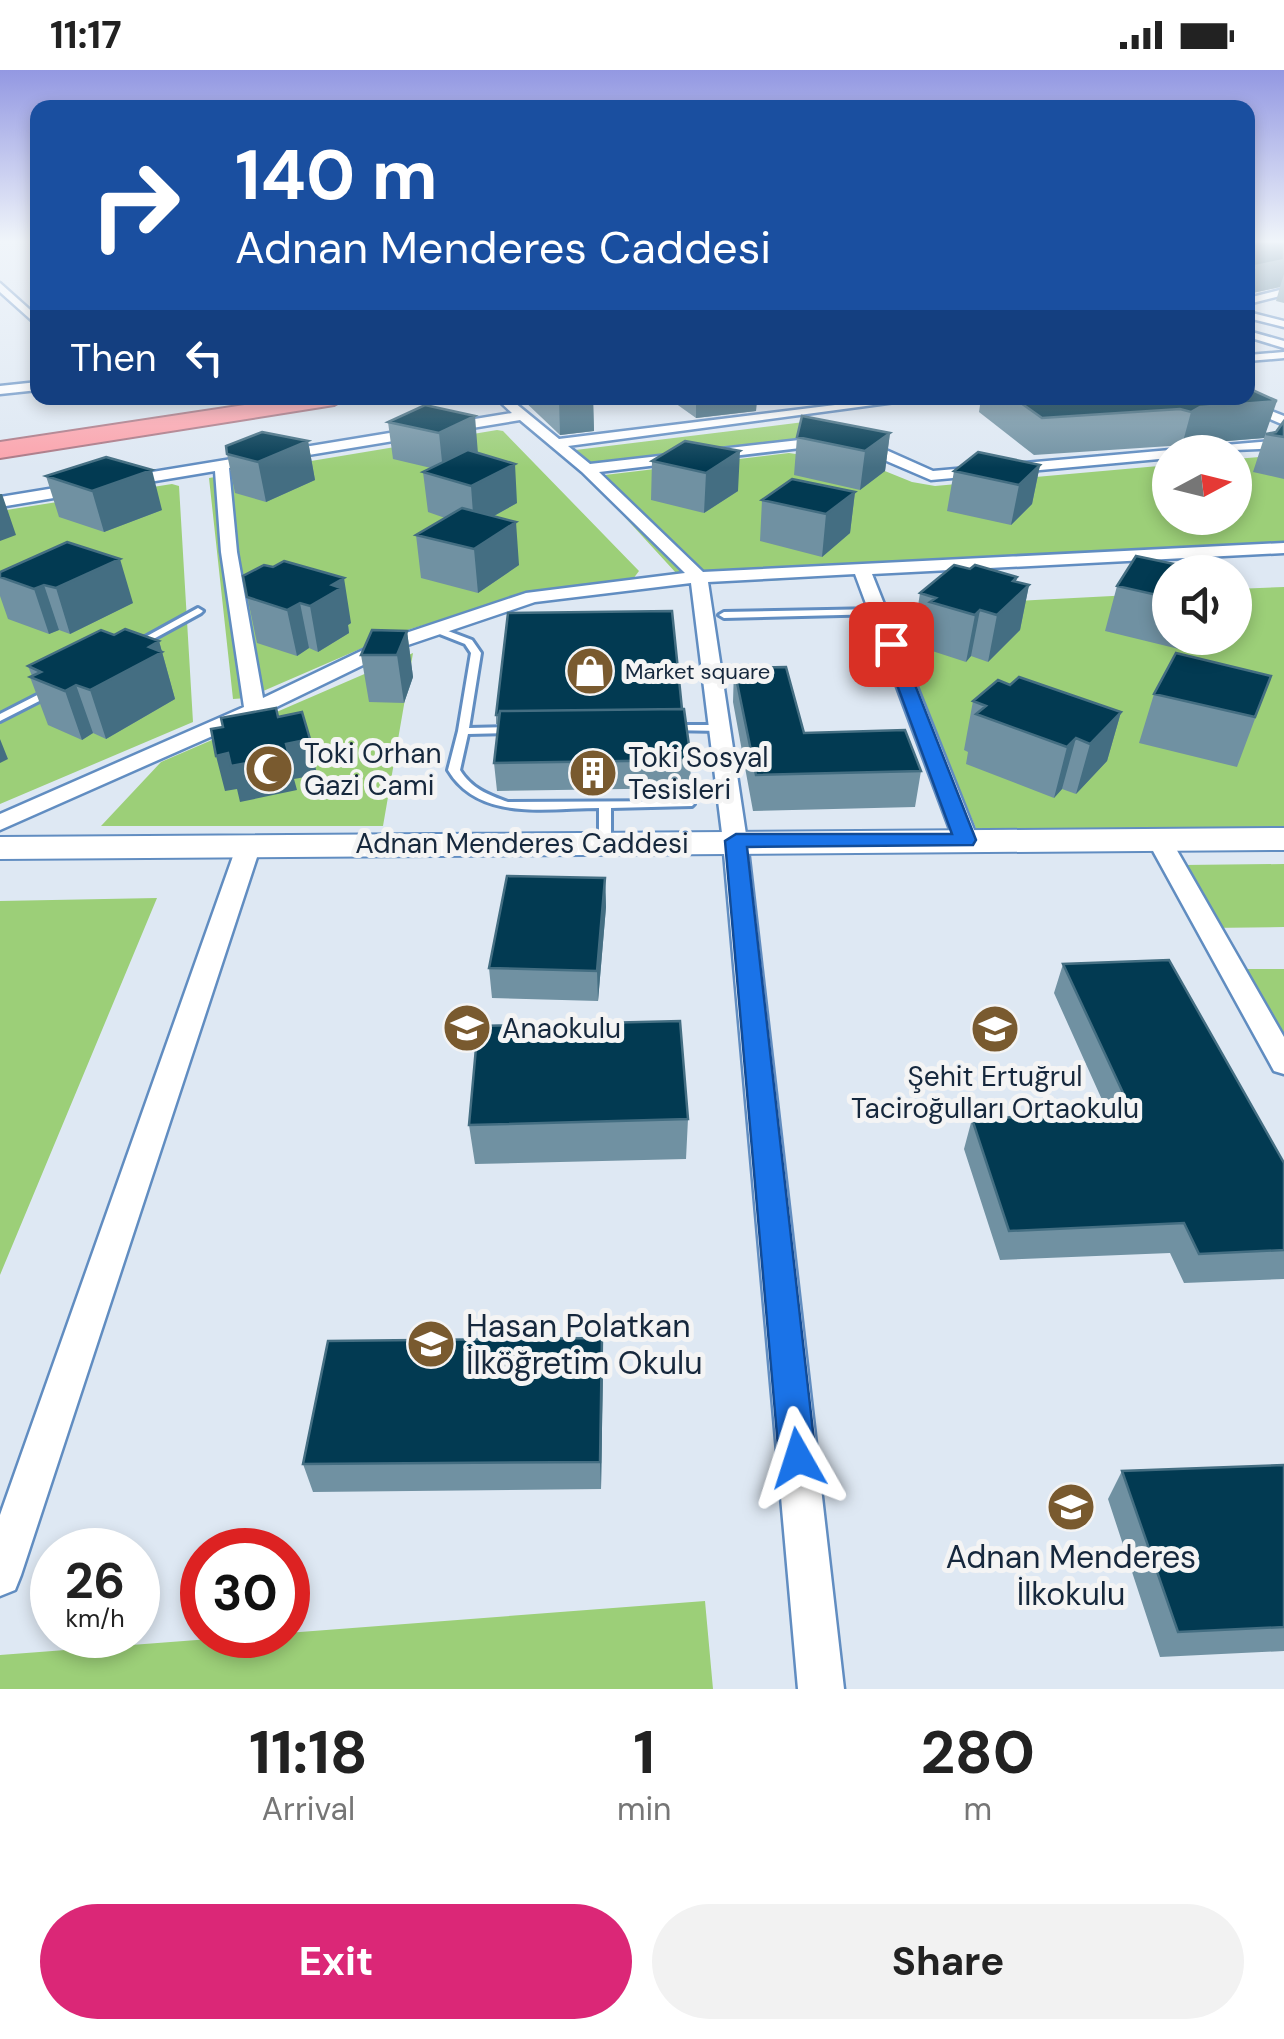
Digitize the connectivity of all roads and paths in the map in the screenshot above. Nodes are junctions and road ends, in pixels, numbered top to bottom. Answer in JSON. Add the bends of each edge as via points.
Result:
{"nodes":[{"id":1,"x":1258,"y":318,"type":"edge"},
{"id":2,"x":1284,"y":324,"type":"edge"},
{"id":3,"x":1255,"y":336,"type":"edge"},
{"id":4,"x":1284,"y":345,"type":"edge"},
{"id":5,"x":1284,"y":355,"type":"edge"},
{"id":6,"x":1255,"y":357,"type":"edge"},
{"id":7,"x":30,"y":387,"type":"edge"},
{"id":8,"x":0,"y":390,"type":"edge"},
{"id":9,"x":219,"y":405,"type":"edge"},
{"id":10,"x":289,"y":405,"type":"edge"},
{"id":11,"x":863,"y":405,"type":"edge"},
{"id":12,"x":1245,"y":405,"type":"edge"},
{"id":13,"x":513,"y":406,"type":"edge"},
{"id":14,"x":1284,"y":421,"type":"edge"},
{"id":15,"x":0,"y":439,"type":"edge"},
{"id":16,"x":558,"y":443,"type":"junction"},
{"id":17,"x":1284,"y":444,"type":"edge"},
{"id":18,"x":1252,"y":447,"type":"edge"},
{"id":19,"x":0,"y":450,"type":"edge"},
{"id":20,"x":1152,"y":456,"type":"edge"},
{"id":21,"x":222,"y":468,"type":"junction"},
{"id":22,"x":587,"y":469,"type":"junction"},
{"id":23,"x":0,"y":502,"type":"edge"},
{"id":24,"x":1284,"y":548,"type":"edge"},
{"id":25,"x":862,"y":570,"type":"junction"},
{"id":26,"x":700,"y":578,"type":"junction"},
{"id":27,"x":198,"y":611,"type":"dead end"},
{"id":28,"x":878,"y":612,"type":"junction"},
{"id":29,"x":724,"y":615,"type":"dead end"},
{"id":30,"x":435,"y":630,"type":"junction"},
{"id":31,"x":116,"y":656,"type":"edge"},
{"id":32,"x":66,"y":682,"type":"edge"},
{"id":33,"x":255,"y":710,"type":"junction"},
{"id":34,"x":0,"y":718,"type":"edge"},
{"id":35,"x":661,"y":728,"type":"edge"},
{"id":36,"x":720,"y":728,"type":"junction"},
{"id":37,"x":522,"y":730,"type":"edge"},
{"id":38,"x":463,"y":731,"type":"junction"},
{"id":39,"x":605,"y":804,"type":"junction"},
{"id":40,"x":688,"y":804,"type":"dead end"},
{"id":41,"x":0,"y":823,"type":"edge"},
{"id":42,"x":1284,"y":839,"type":"edge"},
{"id":43,"x":966,"y":840,"type":"junction"},
{"id":44,"x":1159,"y":840,"type":"junction"},
{"id":45,"x":736,"y":841,"type":"junction"},
{"id":46,"x":605,"y":842,"type":"junction"},
{"id":47,"x":249,"y":845,"type":"junction"},
{"id":48,"x":0,"y":848,"type":"edge"},
{"id":49,"x":1284,"y":1063,"type":"edge"},
{"id":50,"x":0,"y":1575,"type":"edge"},
{"id":51,"x":821,"y":1689,"type":"edge"}],
"edges":[{"from":1,"to":2,"type":"street"},
{"from":3,"to":4,"type":"street"},
{"from":5,"to":6,"type":"street"},
{"from":7,"to":8,"type":"street"},
{"from":9,"to":15,"type":"highway"},
{"from":10,"to":19,"type":"highway"},
{"from":11,"to":16,"type":"street"},
{"from":12,"to":14,"type":"street"},
{"from":13,"to":16,"type":"street"},
{"from":13,"to":21,"type":"street"},
{"from":16,"to":22,"type":"street"},
{"from":17,"to":18,"type":"street"},
{"from":20,"to":22,"type":"street","via":[[931,476],[872,449],[826,441]]},
{"from":21,"to":23,"type":"street"},
{"from":21,"to":33,"type":"street","via":[[228,552]]},
{"from":22,"to":26,"type":"street"},
{"from":24,"to":25,"type":"street"},
{"from":25,"to":26,"type":"street"},
{"from":25,"to":28,"type":"street"},
{"from":26,"to":30,"type":"street","via":[[532,597]]},
{"from":26,"to":36,"type":"street"},
{"from":27,"to":31,"type":"lane"},
{"from":28,"to":29,"type":"lane"},
{"from":28,"to":43,"type":"street"},
{"from":30,"to":33,"type":"street"},
{"from":30,"to":38,"type":"lane","via":[[469,642],[476,653]]},
{"from":32,"to":34,"type":"lane"},
{"from":33,"to":41,"type":"street"},
{"from":35,"to":36,"type":"lane"},
{"from":36,"to":45,"type":"street"},
{"from":37,"to":38,"type":"lane"},
{"from":38,"to":39,"type":"lane","via":[[454,770],[478,795],[508,805]]},
{"from":39,"to":40,"type":"lane"},
{"from":39,"to":46,"type":"lane"},
{"from":42,"to":44,"type":"street","name":"Adnan Menderes Caddesi"},
{"from":43,"to":44,"type":"street","name":"Adnan Menderes Caddesi"},
{"from":43,"to":45,"type":"street","name":"Adnan Menderes Caddesi"},
{"from":44,"to":49,"type":"street"},
{"from":45,"to":46,"type":"street","name":"Adnan Menderes Caddesi"},
{"from":45,"to":51,"type":"street"},
{"from":46,"to":47,"type":"street","name":"Adnan Menderes Caddesi"},
{"from":47,"to":48,"type":"street","name":"Adnan Menderes Caddesi"},
{"from":47,"to":50,"type":"street"}]}
